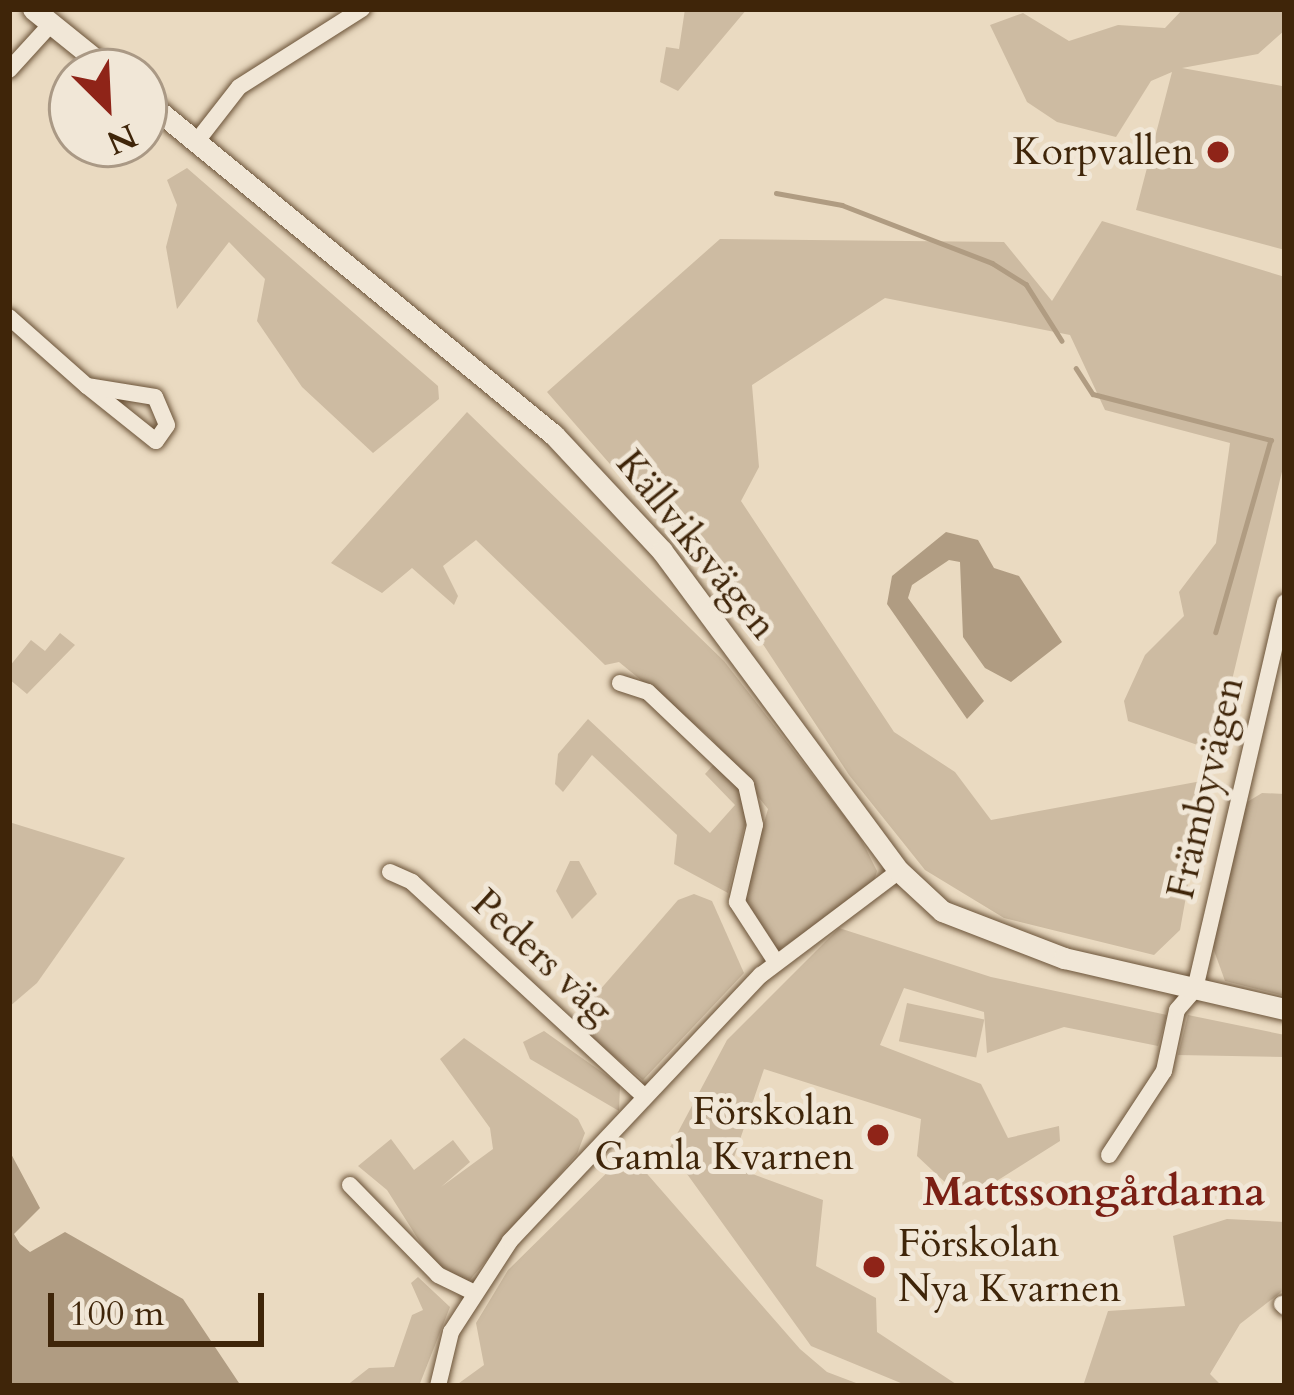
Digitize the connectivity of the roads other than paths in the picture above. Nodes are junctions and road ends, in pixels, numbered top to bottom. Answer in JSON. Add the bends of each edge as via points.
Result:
{"nodes":[{"id":1,"x":33,"y":9,"type":"edge"},
{"id":2,"x":362,"y":9,"type":"edge"},
{"id":3,"x":51,"y":24,"type":"junction"},
{"id":4,"x":81,"y":48,"type":"edge"},
{"id":5,"x":9,"y":70,"type":"edge"},
{"id":6,"x":168,"y":117,"type":"edge"},
{"id":7,"x":197,"y":141,"type":"junction"},
{"id":8,"x":9,"y":317,"type":"edge"},
{"id":9,"x":87,"y":386,"type":"junction"},
{"id":10,"x":1285,"y":602,"type":"edge"},
{"id":11,"x":620,"y":683,"type":"dead end"},
{"id":12,"x":899,"y":871,"type":"junction"},
{"id":13,"x":390,"y":872,"type":"dead end"},
{"id":14,"x":776,"y":962,"type":"junction"},
{"id":15,"x":1196,"y":989,"type":"junction"},
{"id":16,"x":1285,"y":1009,"type":"edge"},
{"id":17,"x":644,"y":1096,"type":"junction"},
{"id":18,"x":1109,"y":1155,"type":"dead end"},
{"id":19,"x":350,"y":1185,"type":"dead end"},
{"id":20,"x":472,"y":1292,"type":"junction"},
{"id":21,"x":438,"y":1386,"type":"edge"}],
"edges":[{"from":1,"to":3,"type":"street"},
{"from":2,"to":7,"type":"street","via":[[239,87]]},
{"from":3,"to":4,"type":"street"},
{"from":3,"to":5,"type":"street"},
{"from":6,"to":7,"type":"street","name":"Källviksvägen"},
{"from":7,"to":12,"type":"street","name":"Källviksvägen","via":[[487,375],[609,491],[692,589]]},
{"from":8,"to":9,"type":"street"},
{"from":9,"to":9,"type":"street","via":[[155,397],[167,425],[156,441]]},
{"from":10,"to":15,"type":"street","name":"Främbyvägen"},
{"from":11,"to":14,"type":"street","via":[[648,692],[746,785],[755,825],[737,902]]},
{"from":12,"to":14,"type":"street"},
{"from":12,"to":15,"type":"street","name":"Källviksvägen","via":[[942,911],[986,935]]},
{"from":13,"to":17,"type":"street","name":"Peders väg","via":[[412,882]]},
{"from":14,"to":17,"type":"street"},
{"from":15,"to":16,"type":"street","name":"Källviksvägen"},
{"from":15,"to":18,"type":"street","via":[[1177,1010],[1164,1071]]},
{"from":17,"to":20,"type":"street"},
{"from":19,"to":20,"type":"street","via":[[438,1275]]},
{"from":20,"to":21,"type":"street"}]}
